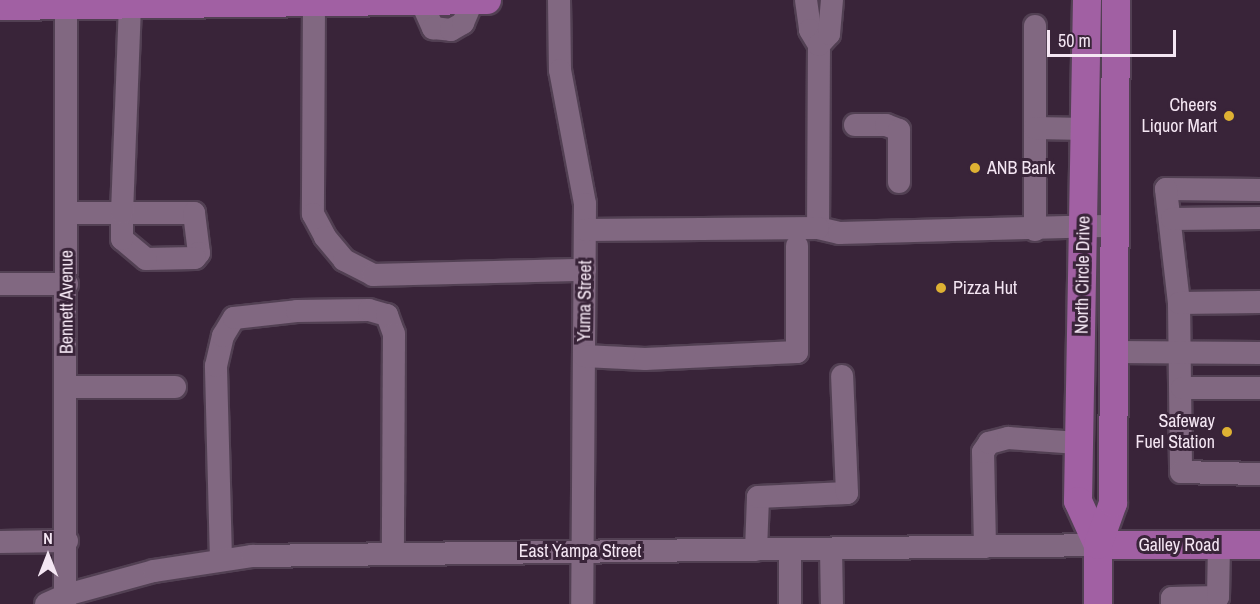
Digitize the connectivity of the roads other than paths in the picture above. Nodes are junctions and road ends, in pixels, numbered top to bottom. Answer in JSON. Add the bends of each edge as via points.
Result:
{"nodes":[{"id":1,"x":473,"y":0,"type":"edge"},
{"id":2,"x":487,"y":0,"type":"edge"},
{"id":3,"x":559,"y":0,"type":"edge"},
{"id":4,"x":806,"y":0,"type":"edge"},
{"id":5,"x":832,"y":0,"type":"edge"},
{"id":6,"x":1087,"y":0,"type":"edge"},
{"id":7,"x":1116,"y":0,"type":"edge"},
{"id":8,"x":421,"y":1,"type":"edge"},
{"id":9,"x":314,"y":2,"type":"junction"},
{"id":10,"x":66,"y":3,"type":"edge"},
{"id":11,"x":130,"y":4,"type":"junction"},
{"id":12,"x":0,"y":6,"type":"edge"},
{"id":13,"x":1035,"y":26,"type":"dead end"},
{"id":14,"x":819,"y":45,"type":"junction"},
{"id":15,"x":855,"y":125,"type":"dead end"},
{"id":16,"x":1035,"y":128,"type":"junction"},
{"id":17,"x":1086,"y":129,"type":"junction"},
{"id":18,"x":899,"y":182,"type":"dead end"},
{"id":19,"x":1260,"y":190,"type":"edge"},
{"id":20,"x":66,"y":213,"type":"junction"},
{"id":21,"x":1260,"y":218,"type":"edge"},
{"id":22,"x":1179,"y":219,"type":"junction"},
{"id":23,"x":1115,"y":226,"type":"junction"},
{"id":24,"x":818,"y":228,"type":"junction"},
{"id":25,"x":1260,"y":228,"type":"edge"},
{"id":26,"x":1084,"y":229,"type":"junction"},
{"id":27,"x":585,"y":230,"type":"junction"},
{"id":28,"x":1035,"y":230,"type":"junction"},
{"id":29,"x":797,"y":246,"type":"dead end"},
{"id":30,"x":585,"y":270,"type":"junction"},
{"id":31,"x":0,"y":284,"type":"edge"},
{"id":32,"x":67,"y":284,"type":"junction"},
{"id":33,"x":1260,"y":302,"type":"edge"},
{"id":34,"x":1179,"y":303,"type":"junction"},
{"id":35,"x":1114,"y":352,"type":"junction"},
{"id":36,"x":1180,"y":352,"type":"junction"},
{"id":37,"x":1260,"y":353,"type":"edge"},
{"id":38,"x":584,"y":356,"type":"junction"},
{"id":39,"x":842,"y":376,"type":"dead end"},
{"id":40,"x":67,"y":387,"type":"junction"},
{"id":41,"x":175,"y":387,"type":"dead end"},
{"id":42,"x":1182,"y":388,"type":"junction"},
{"id":43,"x":1260,"y":388,"type":"edge"},
{"id":44,"x":1078,"y":443,"type":"junction"},
{"id":45,"x":1260,"y":474,"type":"edge"},
{"id":46,"x":67,"y":541,"type":"junction"},
{"id":47,"x":0,"y":542,"type":"edge"},
{"id":48,"x":1098,"y":545,"type":"junction"},
{"id":49,"x":1219,"y":545,"type":"junction"},
{"id":50,"x":1260,"y":545,"type":"edge"},
{"id":51,"x":985,"y":547,"type":"junction"},
{"id":52,"x":831,"y":549,"type":"junction"},
{"id":53,"x":756,"y":550,"type":"junction"},
{"id":54,"x":790,"y":550,"type":"junction"},
{"id":55,"x":582,"y":551,"type":"junction"},
{"id":56,"x":393,"y":553,"type":"junction"},
{"id":57,"x":221,"y":560,"type":"junction"},
{"id":58,"x":66,"y":599,"type":"edge"},
{"id":59,"x":45,"y":604,"type":"edge"},
{"id":60,"x":582,"y":604,"type":"edge"},
{"id":61,"x":790,"y":604,"type":"edge"},
{"id":62,"x":832,"y":604,"type":"edge"},
{"id":63,"x":1098,"y":604,"type":"edge"},
{"id":64,"x":1172,"y":604,"type":"edge"}],
"edges":[{"from":1,"to":2,"type":"main road"},
{"from":1,"to":8,"type":"main road"},
{"from":3,"to":27,"type":"street","name":"Yuma Street","via":[[560,70],[581,177]]},
{"from":4,"to":14,"type":"street","via":[[810,30]]},
{"from":5,"to":14,"type":"street","via":[[829,34]]},
{"from":6,"to":17,"type":"main road","name":"North Circle Drive"},
{"from":7,"to":23,"type":"main road","name":"North Circle Drive"},
{"from":8,"to":9,"type":"main road"},
{"from":9,"to":11,"type":"main road"},
{"from":9,"to":30,"type":"street","via":[[314,214],[324,237],[344,260],[372,275]]},
{"from":10,"to":11,"type":"main road"},
{"from":10,"to":12,"type":"main road"},
{"from":10,"to":20,"type":"street","name":"Bennett Avenue"},
{"from":11,"to":20,"type":"street","via":[[122,213]]},
{"from":13,"to":16,"type":"street"},
{"from":14,"to":24,"type":"street"},
{"from":15,"to":18,"type":"street","via":[[886,125],[899,130]]},
{"from":16,"to":17,"type":"street"},
{"from":16,"to":28,"type":"street"},
{"from":17,"to":26,"type":"main road","name":"North Circle Drive"},
{"from":19,"to":22,"type":"street","via":[[1166,189]]},
{"from":20,"to":32,"type":"street","name":"Bennett Avenue"},
{"from":21,"to":22,"type":"street"},
{"from":22,"to":25,"type":"street","via":[[1208,228]]},
{"from":22,"to":34,"type":"street"},
{"from":23,"to":26,"type":"street"},
{"from":23,"to":35,"type":"main road","name":"North Circle Drive"},
{"from":24,"to":27,"type":"street"},
{"from":24,"to":28,"type":"street","via":[[839,233]]},
{"from":26,"to":28,"type":"street"},
{"from":26,"to":44,"type":"main road","name":"North Circle Drive"},
{"from":27,"to":30,"type":"street","name":"Yuma Street"},
{"from":29,"to":38,"type":"street","via":[[797,352],[645,359]]},
{"from":30,"to":38,"type":"street","name":"Yuma Street"},
{"from":31,"to":32,"type":"street"},
{"from":32,"to":40,"type":"street","name":"Bennett Avenue"},
{"from":33,"to":34,"type":"street"},
{"from":34,"to":36,"type":"street"},
{"from":35,"to":36,"type":"street"},
{"from":35,"to":48,"type":"main road","name":"North Circle Drive","via":[[1113,503]]},
{"from":36,"to":37,"type":"street"},
{"from":36,"to":42,"type":"street"},
{"from":38,"to":55,"type":"street","name":"Yuma Street"},
{"from":39,"to":53,"type":"street","via":[[847,493],[758,497]]},
{"from":40,"to":41,"type":"street"},
{"from":40,"to":46,"type":"street","name":"Bennett Avenue"},
{"from":42,"to":43,"type":"street"},
{"from":42,"to":45,"type":"street","via":[[1181,472]]},
{"from":44,"to":48,"type":"main road","name":"North Circle Drive","via":[[1078,501]]},
{"from":44,"to":51,"type":"street","via":[[1008,438],[989,443],[983,452]]},
{"from":46,"to":47,"type":"street"},
{"from":46,"to":58,"type":"street","name":"Bennett Avenue"},
{"from":48,"to":49,"type":"main road","name":"Galley Road"},
{"from":48,"to":51,"type":"street","name":"East Yampa Street"},
{"from":48,"to":63,"type":"main road","name":"North Circle Drive"},
{"from":49,"to":50,"type":"main road","name":"Galley Road"},
{"from":49,"to":64,"type":"street","via":[[1218,597],[1172,598]]},
{"from":51,"to":52,"type":"street","name":"East Yampa Street"},
{"from":52,"to":54,"type":"street","name":"East Yampa Street"},
{"from":52,"to":62,"type":"street"},
{"from":53,"to":54,"type":"street","name":"East Yampa Street"},
{"from":53,"to":55,"type":"street","name":"East Yampa Street"},
{"from":54,"to":61,"type":"street"},
{"from":55,"to":56,"type":"street","name":"East Yampa Street"},
{"from":55,"to":60,"type":"street","name":"Yuma Street"},
{"from":56,"to":57,"type":"street","name":"East Yampa Street"},
{"from":56,"to":57,"type":"street","via":[[394,334],[387,315],[369,310],[321,311],[234,318],[223,336],[216,366]]},
{"from":57,"to":58,"type":"street","name":"East Yampa Street","via":[[154,571]]},
{"from":58,"to":59,"type":"street","name":"East Yampa Street"}]}
